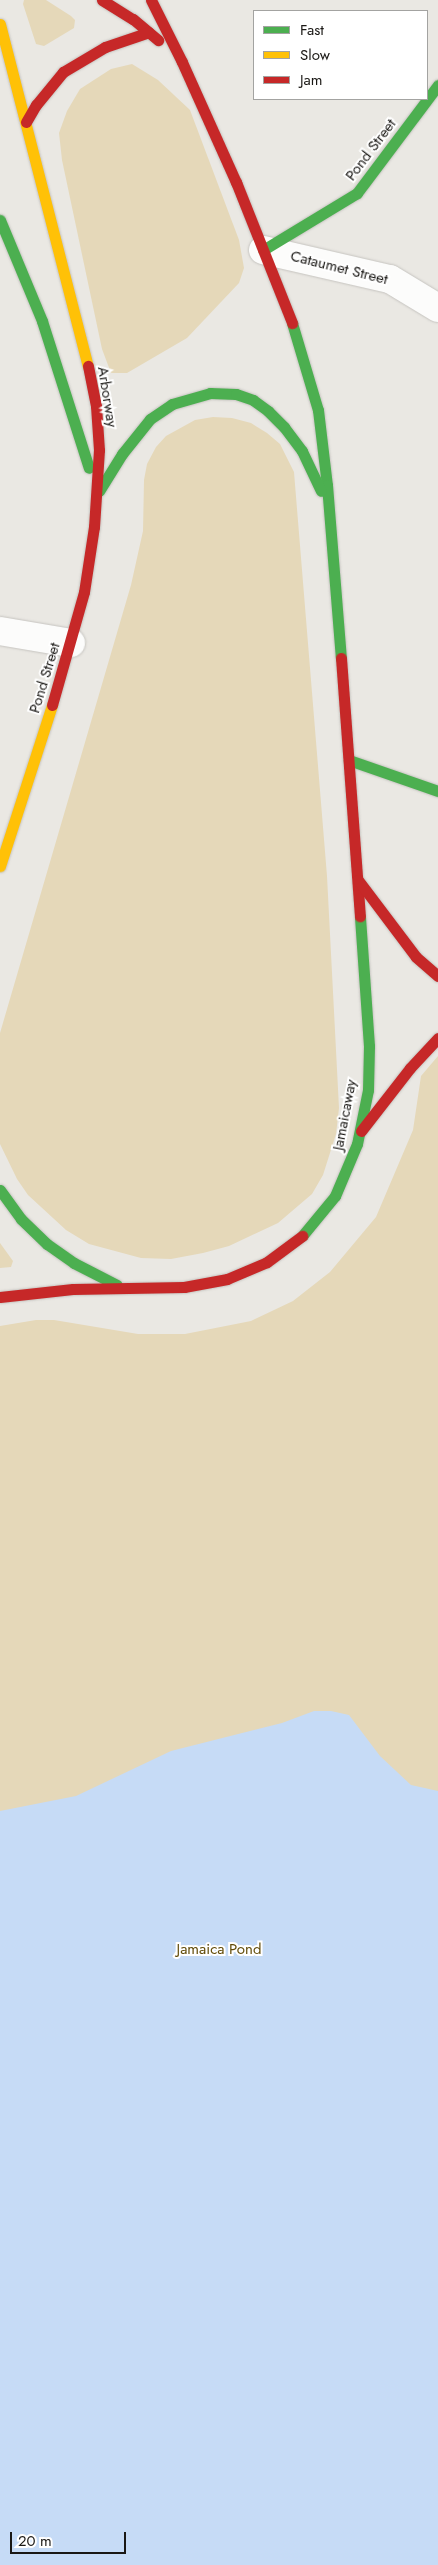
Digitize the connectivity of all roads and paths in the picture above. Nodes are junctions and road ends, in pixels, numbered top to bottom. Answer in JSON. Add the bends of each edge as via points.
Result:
{"nodes":[{"id":1,"x":102,"y":0,"type":"edge"},
{"id":2,"x":151,"y":0,"type":"edge"},
{"id":3,"x":0,"y":24,"type":"edge"},
{"id":4,"x":149,"y":32,"type":"junction"},
{"id":5,"x":438,"y":85,"type":"edge"},
{"id":6,"x":428,"y":98,"type":"edge"},
{"id":7,"x":427,"y":100,"type":"edge"},
{"id":8,"x":203,"y":108,"type":"junction"},
{"id":9,"x":26,"y":122,"type":"junction"},
{"id":10,"x":0,"y":220,"type":"edge"},
{"id":11,"x":263,"y":250,"type":"junction"},
{"id":12,"x":438,"y":308,"type":"edge"},
{"id":13,"x":97,"y":495,"type":"junction"},
{"id":14,"x":329,"y":509,"type":"junction"},
{"id":15,"x":0,"y":631,"type":"edge"},
{"id":16,"x":71,"y":643,"type":"junction"},
{"id":17,"x":349,"y":760,"type":"junction"},
{"id":18,"x":438,"y":791,"type":"edge"},
{"id":19,"x":0,"y":866,"type":"edge"},
{"id":20,"x":358,"y":880,"type":"junction"},
{"id":21,"x":438,"y":976,"type":"edge"},
{"id":22,"x":438,"y":1038,"type":"edge"},
{"id":23,"x":361,"y":1131,"type":"junction"},
{"id":24,"x":0,"y":1190,"type":"edge"},
{"id":25,"x":123,"y":1288,"type":"junction"},
{"id":26,"x":0,"y":1297,"type":"edge"}],
"edges":[{"from":1,"to":4,"type":"main road"},
{"from":2,"to":8,"type":"main road"},
{"from":3,"to":9,"type":"main road","name":"Arborway"},
{"from":4,"to":8,"type":"main road","via":[[179,67]]},
{"from":4,"to":9,"type":"main road","via":[[105,47],[63,72],[36,104]]},
{"from":5,"to":6,"type":"main road","name":"Pond Street"},
{"from":7,"to":11,"type":"main road","name":"Pond Street","via":[[357,193]]},
{"from":8,"to":11,"type":"main road"},
{"from":9,"to":13,"type":"main road","name":"Arborway","via":[[93,389],[99,450]]},
{"from":10,"to":13,"type":"main road","via":[[42,321]]},
{"from":11,"to":12,"type":"street","name":"Cataumet Street","via":[[390,279]]},
{"from":11,"to":14,"type":"main road","via":[[298,334],[311,379],[322,434]]},
{"from":13,"to":14,"type":"main road","via":[[122,454],[150,419],[184,399],[225,393],[253,400],[284,427],[302,451]]},
{"from":13,"to":16,"type":"main road","name":"Pond Street","via":[[87,578]]},
{"from":14,"to":17,"type":"main road"},
{"from":15,"to":16,"type":"street"},
{"from":16,"to":19,"type":"main road","name":"Pond Street"},
{"from":17,"to":18,"type":"main road"},
{"from":17,"to":20,"type":"main road","name":"Jamaicaway"},
{"from":20,"to":21,"type":"main road","via":[[416,957]]},
{"from":20,"to":23,"type":"main road","name":"Jamaicaway","via":[[369,1046],[368,1090]]},
{"from":22,"to":23,"type":"main road"},
{"from":23,"to":25,"type":"main road","name":"Jamaicaway","via":[[344,1179],[325,1211],[308,1231],[276,1257],[218,1281],[173,1288]]},
{"from":24,"to":25,"type":"main road","via":[[21,1219],[47,1244],[74,1264]]},
{"from":25,"to":26,"type":"main road","name":"Jamaicaway","via":[[53,1290]]}]}
